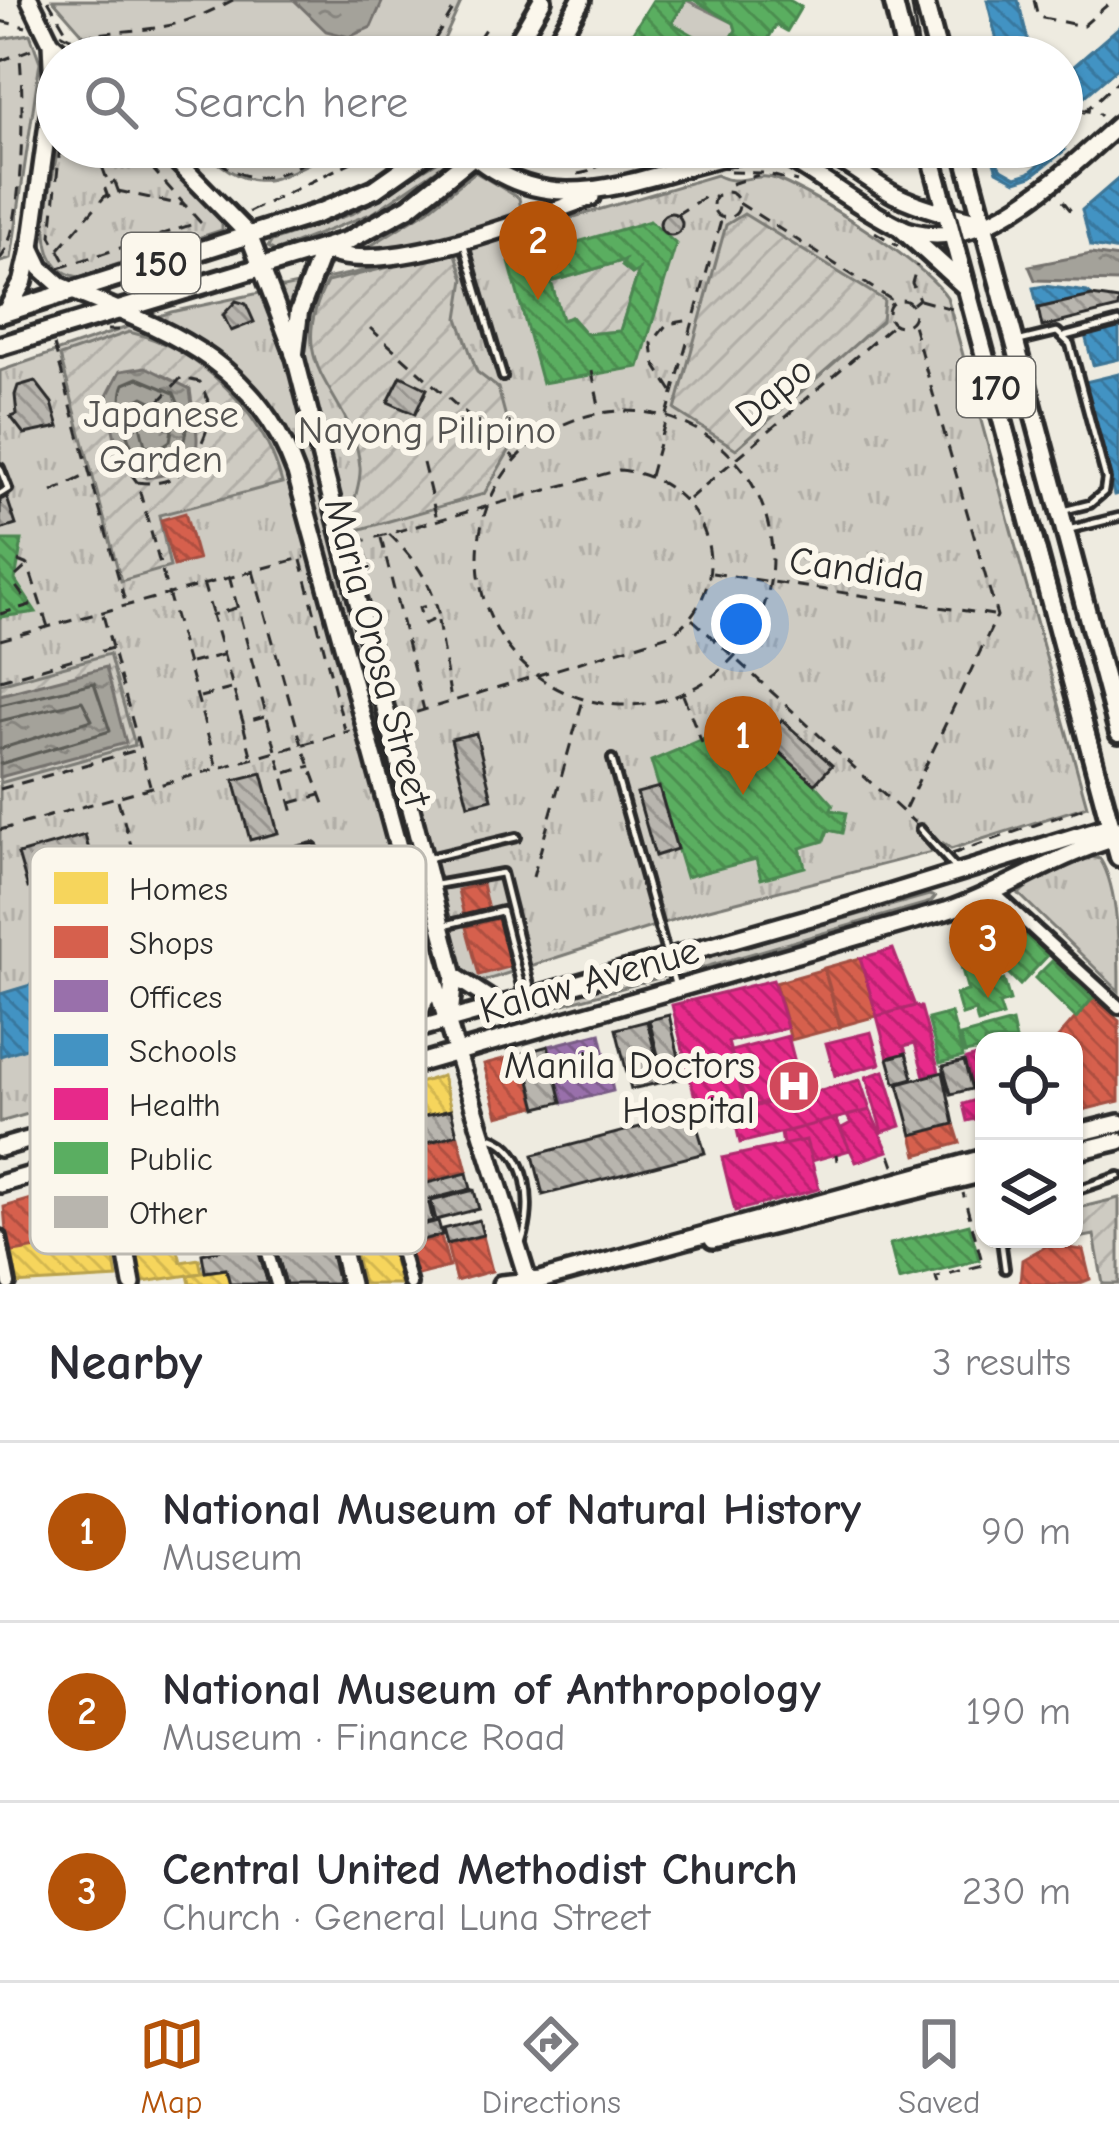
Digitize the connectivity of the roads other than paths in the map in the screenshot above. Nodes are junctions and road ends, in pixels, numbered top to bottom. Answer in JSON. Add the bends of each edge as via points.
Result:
{"nodes":[{"id":1,"x":30,"y":0,"type":"edge"},
{"id":2,"x":542,"y":0,"type":"edge"},
{"id":3,"x":580,"y":0,"type":"edge"},
{"id":4,"x":892,"y":0,"type":"edge"},
{"id":5,"x":924,"y":0,"type":"edge"},
{"id":6,"x":48,"y":36,"type":"edge"},
{"id":7,"x":521,"y":36,"type":"edge"},
{"id":8,"x":560,"y":36,"type":"edge"},
{"id":9,"x":901,"y":36,"type":"edge"},
{"id":10,"x":933,"y":36,"type":"edge"},
{"id":11,"x":1119,"y":124,"type":"edge"},
{"id":12,"x":1083,"y":154,"type":"edge"},
{"id":13,"x":43,"y":168,"type":"edge"},
{"id":14,"x":185,"y":168,"type":"edge"},
{"id":15,"x":405,"y":168,"type":"edge"},
{"id":16,"x":453,"y":168,"type":"edge"},
{"id":17,"x":505,"y":168,"type":"edge"},
{"id":18,"x":679,"y":168,"type":"edge"},
{"id":19,"x":804,"y":168,"type":"edge"},
{"id":20,"x":847,"y":168,"type":"edge"},
{"id":21,"x":935,"y":168,"type":"edge"},
{"id":22,"x":968,"y":168,"type":"edge"},
{"id":23,"x":1066,"y":168,"type":"edge"},
{"id":24,"x":524,"y":179,"type":"junction"},
{"id":25,"x":616,"y":184,"type":"junction"},
{"id":26,"x":948,"y":214,"type":"junction"},
{"id":27,"x":526,"y":219,"type":"junction"},
{"id":28,"x":982,"y":222,"type":"junction"},
{"id":29,"x":901,"y":228,"type":"junction"},
{"id":30,"x":249,"y":235,"type":"junction"},
{"id":31,"x":954,"y":237,"type":"junction"},
{"id":32,"x":462,"y":238,"type":"junction"},
{"id":33,"x":31,"y":247,"type":"junction"},
{"id":34,"x":323,"y":249,"type":"junction"},
{"id":35,"x":263,"y":268,"type":"junction"},
{"id":36,"x":970,"y":290,"type":"junction"},
{"id":37,"x":73,"y":291,"type":"junction"},
{"id":38,"x":119,"y":310,"type":"junction"},
{"id":39,"x":3,"y":313,"type":"edge"},
{"id":40,"x":1119,"y":322,"type":"edge"},
{"id":41,"x":1066,"y":335,"type":"junction"},
{"id":42,"x":1015,"y":343,"type":"junction"},
{"id":43,"x":0,"y":346,"type":"edge"},
{"id":44,"x":294,"y":353,"type":"junction"},
{"id":45,"x":502,"y":377,"type":"dead end"},
{"id":46,"x":0,"y":469,"type":"edge"},
{"id":47,"x":0,"y":494,"type":"edge"},
{"id":48,"x":1061,"y":511,"type":"junction"},
{"id":49,"x":1116,"y":518,"type":"edge"},
{"id":50,"x":1066,"y":530,"type":"junction"},
{"id":51,"x":1119,"y":733,"type":"edge"},
{"id":52,"x":612,"y":759,"type":"dead end"},
{"id":53,"x":920,"y":829,"type":"road end"},
{"id":54,"x":1116,"y":830,"type":"edge"},
{"id":55,"x":517,"y":837,"type":"dead end"},
{"id":56,"x":397,"y":846,"type":"edge"},
{"id":57,"x":420,"y":846,"type":"edge"},
{"id":58,"x":1119,"y":857,"type":"edge"},
{"id":59,"x":426,"y":858,"type":"edge"},
{"id":60,"x":426,"y":871,"type":"edge"},
{"id":61,"x":960,"y":874,"type":"junction"},
{"id":62,"x":430,"y":886,"type":"junction"},
{"id":63,"x":994,"y":893,"type":"junction"},
{"id":64,"x":440,"y":926,"type":"junction"},
{"id":65,"x":426,"y":950,"type":"edge"},
{"id":66,"x":668,"y":957,"type":"junction"},
{"id":67,"x":454,"y":976,"type":"junction"},
{"id":68,"x":434,"y":979,"type":"junction"},
{"id":69,"x":676,"y":988,"type":"junction"},
{"id":70,"x":426,"y":997,"type":"edge"},
{"id":71,"x":529,"y":998,"type":"junction"},
{"id":72,"x":500,"y":1006,"type":"junction"},
{"id":73,"x":1119,"y":1007,"type":"edge"},
{"id":74,"x":450,"y":1020,"type":"junction"},
{"id":75,"x":426,"y":1026,"type":"edge"},
{"id":76,"x":457,"y":1050,"type":"junction"},
{"id":77,"x":426,"y":1060,"type":"edge"},
{"id":78,"x":1119,"y":1123,"type":"edge"},
{"id":79,"x":1083,"y":1132,"type":"edge"},
{"id":80,"x":482,"y":1135,"type":"junction"},
{"id":81,"x":30,"y":1140,"type":"edge"},
{"id":82,"x":1119,"y":1141,"type":"edge"},
{"id":83,"x":0,"y":1148,"type":"edge"},
{"id":84,"x":1083,"y":1150,"type":"edge"},
{"id":85,"x":975,"y":1161,"type":"edge"},
{"id":86,"x":30,"y":1175,"type":"edge"},
{"id":87,"x":975,"y":1176,"type":"edge"},
{"id":88,"x":1119,"y":1176,"type":"edge"},
{"id":89,"x":0,"y":1184,"type":"edge"},
{"id":90,"x":1083,"y":1188,"type":"edge"},
{"id":91,"x":735,"y":1230,"type":"junction"},
{"id":92,"x":0,"y":1237,"type":"edge"},
{"id":93,"x":1002,"y":1248,"type":"edge"},
{"id":94,"x":518,"y":1252,"type":"junction"},
{"id":95,"x":127,"y":1254,"type":"edge"},
{"id":96,"x":269,"y":1254,"type":"edge"},
{"id":97,"x":343,"y":1254,"type":"edge"},
{"id":98,"x":402,"y":1254,"type":"edge"},
{"id":99,"x":1005,"y":1269,"type":"dead end"},
{"id":100,"x":9,"y":1284,"type":"edge"},
{"id":101,"x":132,"y":1284,"type":"edge"},
{"id":102,"x":278,"y":1284,"type":"edge"},
{"id":103,"x":350,"y":1284,"type":"edge"},
{"id":104,"x":410,"y":1284,"type":"edge"},
{"id":105,"x":501,"y":1284,"type":"edge"},
{"id":106,"x":529,"y":1284,"type":"edge"}],
"edges":[{"from":1,"to":6,"type":"street"},
{"from":2,"to":7,"type":"main road"},
{"from":3,"to":8,"type":"main road"},
{"from":4,"to":9,"type":"main road"},
{"from":5,"to":10,"type":"main road"},
{"from":11,"to":12,"type":"street"},
{"from":13,"to":33,"type":"street"},
{"from":14,"to":30,"type":"street","name":"Maria Orosa Street"},
{"from":15,"to":30,"type":"main road","number":"150","via":[[375,189]]},
{"from":16,"to":34,"type":"main road","number":"150","via":[[409,207]]},
{"from":17,"to":24,"type":"street"},
{"from":18,"to":25,"type":"street"},
{"from":19,"to":29,"type":"street"},
{"from":20,"to":26,"type":"street"},
{"from":21,"to":26,"type":"main road","number":"170"},
{"from":22,"to":28,"type":"main road","number":"170"},
{"from":23,"to":28,"type":"street","via":[[1019,207]]},
{"from":24,"to":25,"type":"street","via":[[562,194]]},
{"from":24,"to":27,"type":"street","via":[[533,207]]},
{"from":25,"to":27,"type":"street"},
{"from":26,"to":28,"type":"street"},
{"from":26,"to":31,"type":"main road","number":"170"},
{"from":27,"to":32,"type":"street"},
{"from":28,"to":31,"type":"street"},
{"from":28,"to":42,"type":"main road","number":"170"},
{"from":29,"to":31,"type":"street"},
{"from":29,"to":36,"type":"main road"},
{"from":30,"to":35,"type":"street","name":"Maria Orosa Street"},
{"from":30,"to":37,"type":"main road","number":"150"},
{"from":31,"to":36,"type":"main road","number":"170"},
{"from":32,"to":34,"type":"street","via":[[360,261]]},
{"from":32,"to":45,"type":"lane"},
{"from":33,"to":37,"type":"street","via":[[46,275]]},
{"from":33,"to":39,"type":"main road","via":[[23,282]]},
{"from":34,"to":35,"type":"main road","number":"150"},
{"from":34,"to":44,"type":"main road","via":[[299,312]]},
{"from":35,"to":38,"type":"main road","number":"150"},
{"from":35,"to":44,"type":"street","name":"Maria Orosa Street"},
{"from":36,"to":54,"type":"main road","number":"170"},
{"from":37,"to":38,"type":"street","name":"Maria Orosa Street"},
{"from":37,"to":39,"type":"main road","number":"150"},
{"from":38,"to":43,"type":"main road","number":"150","via":[[52,338]]},
{"from":38,"to":56,"type":"street","name":"Maria Orosa Street","via":[[205,353],[251,391],[288,452]]},
{"from":40,"to":41,"type":"lane"},
{"from":41,"to":42,"type":"lane"},
{"from":41,"to":48,"type":"lane","via":[[1106,479],[1090,504]]},
{"from":42,"to":48,"type":"main road","number":"170"},
{"from":44,"to":57,"type":"street","name":"Maria Orosa Street"},
{"from":46,"to":47,"type":"lane","via":[[8,489]]},
{"from":48,"to":50,"type":"main road","number":"170"},
{"from":49,"to":50,"type":"lane"},
{"from":50,"to":51,"type":"main road","number":"170"},
{"from":52,"to":66,"type":"lane"},
{"from":53,"to":61,"type":"lane"},
{"from":54,"to":58,"type":"main road","number":"170"},
{"from":54,"to":61,"type":"street","name":"Kalaw Avenue"},
{"from":54,"to":63,"type":"street","name":"Kalaw Avenue"},
{"from":55,"to":59,"type":"lane"},
{"from":60,"to":62,"type":"street","name":"Maria Orosa Street"},
{"from":61,"to":66,"type":"street","name":"Kalaw Avenue"},
{"from":62,"to":64,"type":"street","name":"Maria Orosa Street"},
{"from":62,"to":71,"type":"lane","via":[[502,873]]},
{"from":63,"to":69,"type":"street","name":"Kalaw Avenue"},
{"from":63,"to":73,"type":"street"},
{"from":64,"to":67,"type":"street","name":"Maria Orosa Street"},
{"from":64,"to":71,"type":"lane","via":[[502,910]]},
{"from":65,"to":68,"type":"street","name":"Maria Orosa Street"},
{"from":66,"to":69,"type":"lane"},
{"from":66,"to":71,"type":"street","name":"Kalaw Avenue"},
{"from":67,"to":72,"type":"street"},
{"from":67,"to":74,"type":"street","name":"Maria Orosa Street"},
{"from":68,"to":70,"type":"street"},
{"from":68,"to":74,"type":"street","name":"Maria Orosa Street"},
{"from":69,"to":76,"type":"street","name":"Kalaw Avenue"},
{"from":71,"to":72,"type":"street","name":"Kalaw Avenue"},
{"from":72,"to":74,"type":"street","name":"Kalaw Avenue"},
{"from":74,"to":75,"type":"street","name":"Kalaw Avenue"},
{"from":74,"to":76,"type":"street","name":"Maria Orosa Street"},
{"from":76,"to":77,"type":"street","name":"Kalaw Avenue"},
{"from":76,"to":80,"type":"street","name":"Maria Orosa Street"},
{"from":78,"to":79,"type":"street"},
{"from":80,"to":94,"type":"street","name":"Maria Orosa Street"},
{"from":80,"to":94,"type":"lane","via":[[508,1146],[521,1165],[527,1220]]},
{"from":81,"to":83,"type":"street","name":"Kalaw Avenue"},
{"from":82,"to":84,"type":"street"},
{"from":85,"to":91,"type":"street"},
{"from":86,"to":89,"type":"street","name":"Kalaw Avenue"},
{"from":87,"to":91,"type":"street"},
{"from":88,"to":90,"type":"lane"},
{"from":91,"to":106,"type":"street"},
{"from":92,"to":100,"type":"street"},
{"from":93,"to":99,"type":"lane"},
{"from":94,"to":106,"type":"street","name":"Maria Orosa Street"},
{"from":95,"to":101,"type":"street"},
{"from":96,"to":102,"type":"street"},
{"from":97,"to":103,"type":"street"},
{"from":98,"to":104,"type":"street"},
{"from":105,"to":106,"type":"street"}]}
